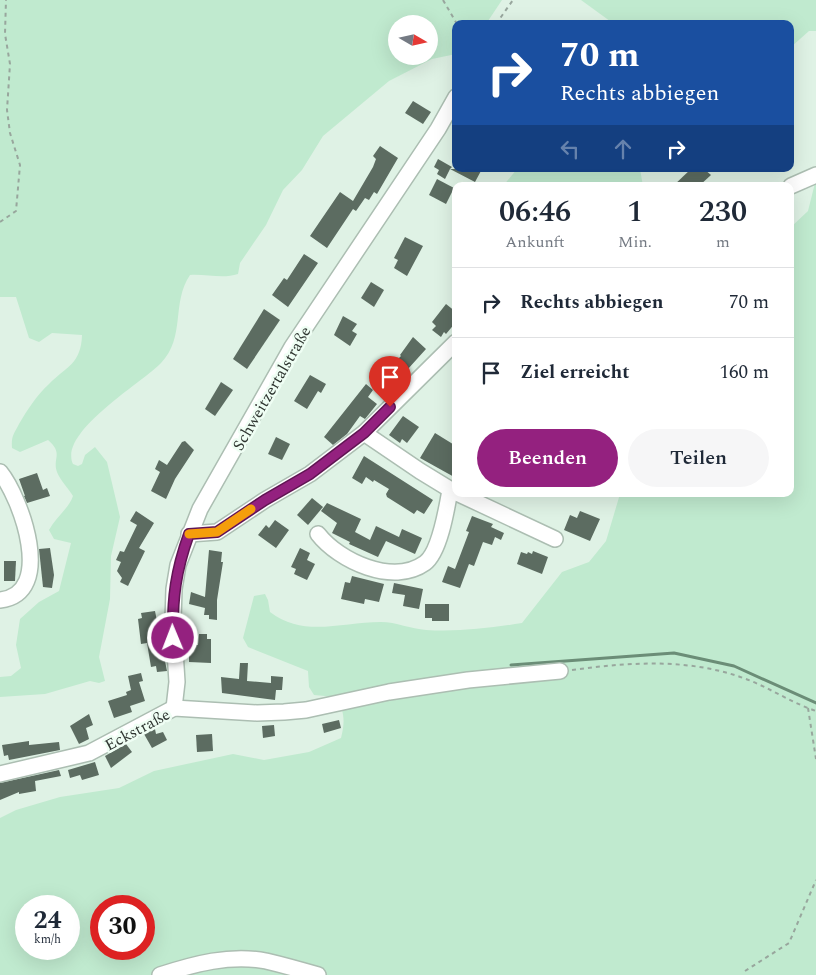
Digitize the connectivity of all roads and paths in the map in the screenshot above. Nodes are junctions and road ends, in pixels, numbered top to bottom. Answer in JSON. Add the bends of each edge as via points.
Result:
{"nodes":[{"id":1,"x":6,"y":0,"type":"edge"},
{"id":2,"x":443,"y":0,"type":"edge"},
{"id":3,"x":513,"y":0,"type":"edge"},
{"id":4,"x":455,"y":20,"type":"edge"},
{"id":5,"x":499,"y":20,"type":"edge"},
{"id":6,"x":452,"y":104,"type":"edge"},
{"id":7,"x":816,"y":175,"type":"edge"},
{"id":8,"x":794,"y":185,"type":"edge"},
{"id":9,"x":0,"y":222,"type":"edge"},
{"id":10,"x":452,"y":346,"type":"edge"},
{"id":11,"x":364,"y":433,"type":"junction"},
{"id":12,"x":0,"y":472,"type":"edge"},
{"id":13,"x":452,"y":490,"type":"edge"},
{"id":14,"x":453,"y":497,"type":"edge"},
{"id":15,"x":466,"y":497,"type":"edge"},
{"id":16,"x":189,"y":534,"type":"junction"},
{"id":17,"x":318,"y":534,"type":"dead end"},
{"id":18,"x":555,"y":539,"type":"dead end"},
{"id":19,"x":0,"y":600,"type":"edge"},
{"id":20,"x":560,"y":671,"type":"joint"},
{"id":21,"x":174,"y":708,"type":"junction"},
{"id":22,"x":808,"y":708,"type":"junction"},
{"id":23,"x":816,"y":710,"type":"edge"},
{"id":24,"x":816,"y":759,"type":"edge"},
{"id":25,"x":0,"y":774,"type":"edge"},
{"id":26,"x":816,"y":880,"type":"edge"},
{"id":27,"x":745,"y":971,"type":"dead end"},
{"id":28,"x":160,"y":975,"type":"edge"},
{"id":29,"x":318,"y":975,"type":"edge"}],
"edges":[{"from":1,"to":9,"type":"path","via":[[5,34],[10,64],[7,110],[20,165],[20,186],[16,211]]},
{"from":2,"to":4,"type":"path"},
{"from":3,"to":5,"type":"path"},
{"from":6,"to":16,"type":"street","name":"Schweitzertalstraße","via":[[292,347]]},
{"from":7,"to":8,"type":"street"},
{"from":10,"to":11,"type":"street"},
{"from":11,"to":13,"type":"street"},
{"from":11,"to":16,"type":"street","via":[[310,474],[217,532]]},
{"from":12,"to":19,"type":"street","via":[[18,500],[29,568],[23,590]]},
{"from":14,"to":17,"type":"street","via":[[432,553],[426,562],[416,567],[402,570],[367,568],[336,552]]},
{"from":15,"to":18,"type":"street"},
{"from":16,"to":21,"type":"street","name":"Schweitzertalstraße","via":[[174,589],[177,682]]},
{"from":20,"to":21,"type":"street","name":"Eckstraße","via":[[459,681],[306,710],[257,713]]},
{"from":20,"to":22,"type":"path","via":[[617,664],[679,664],[719,670],[747,679]]},
{"from":21,"to":25,"type":"street","name":"Eckstraße","via":[[89,753]]},
{"from":22,"to":23,"type":"path"},
{"from":22,"to":24,"type":"path"},
{"from":26,"to":27,"type":"path","via":[[790,943]]},
{"from":28,"to":29,"type":"street","via":[[215,960],[239,959],[265,961]]}]}
